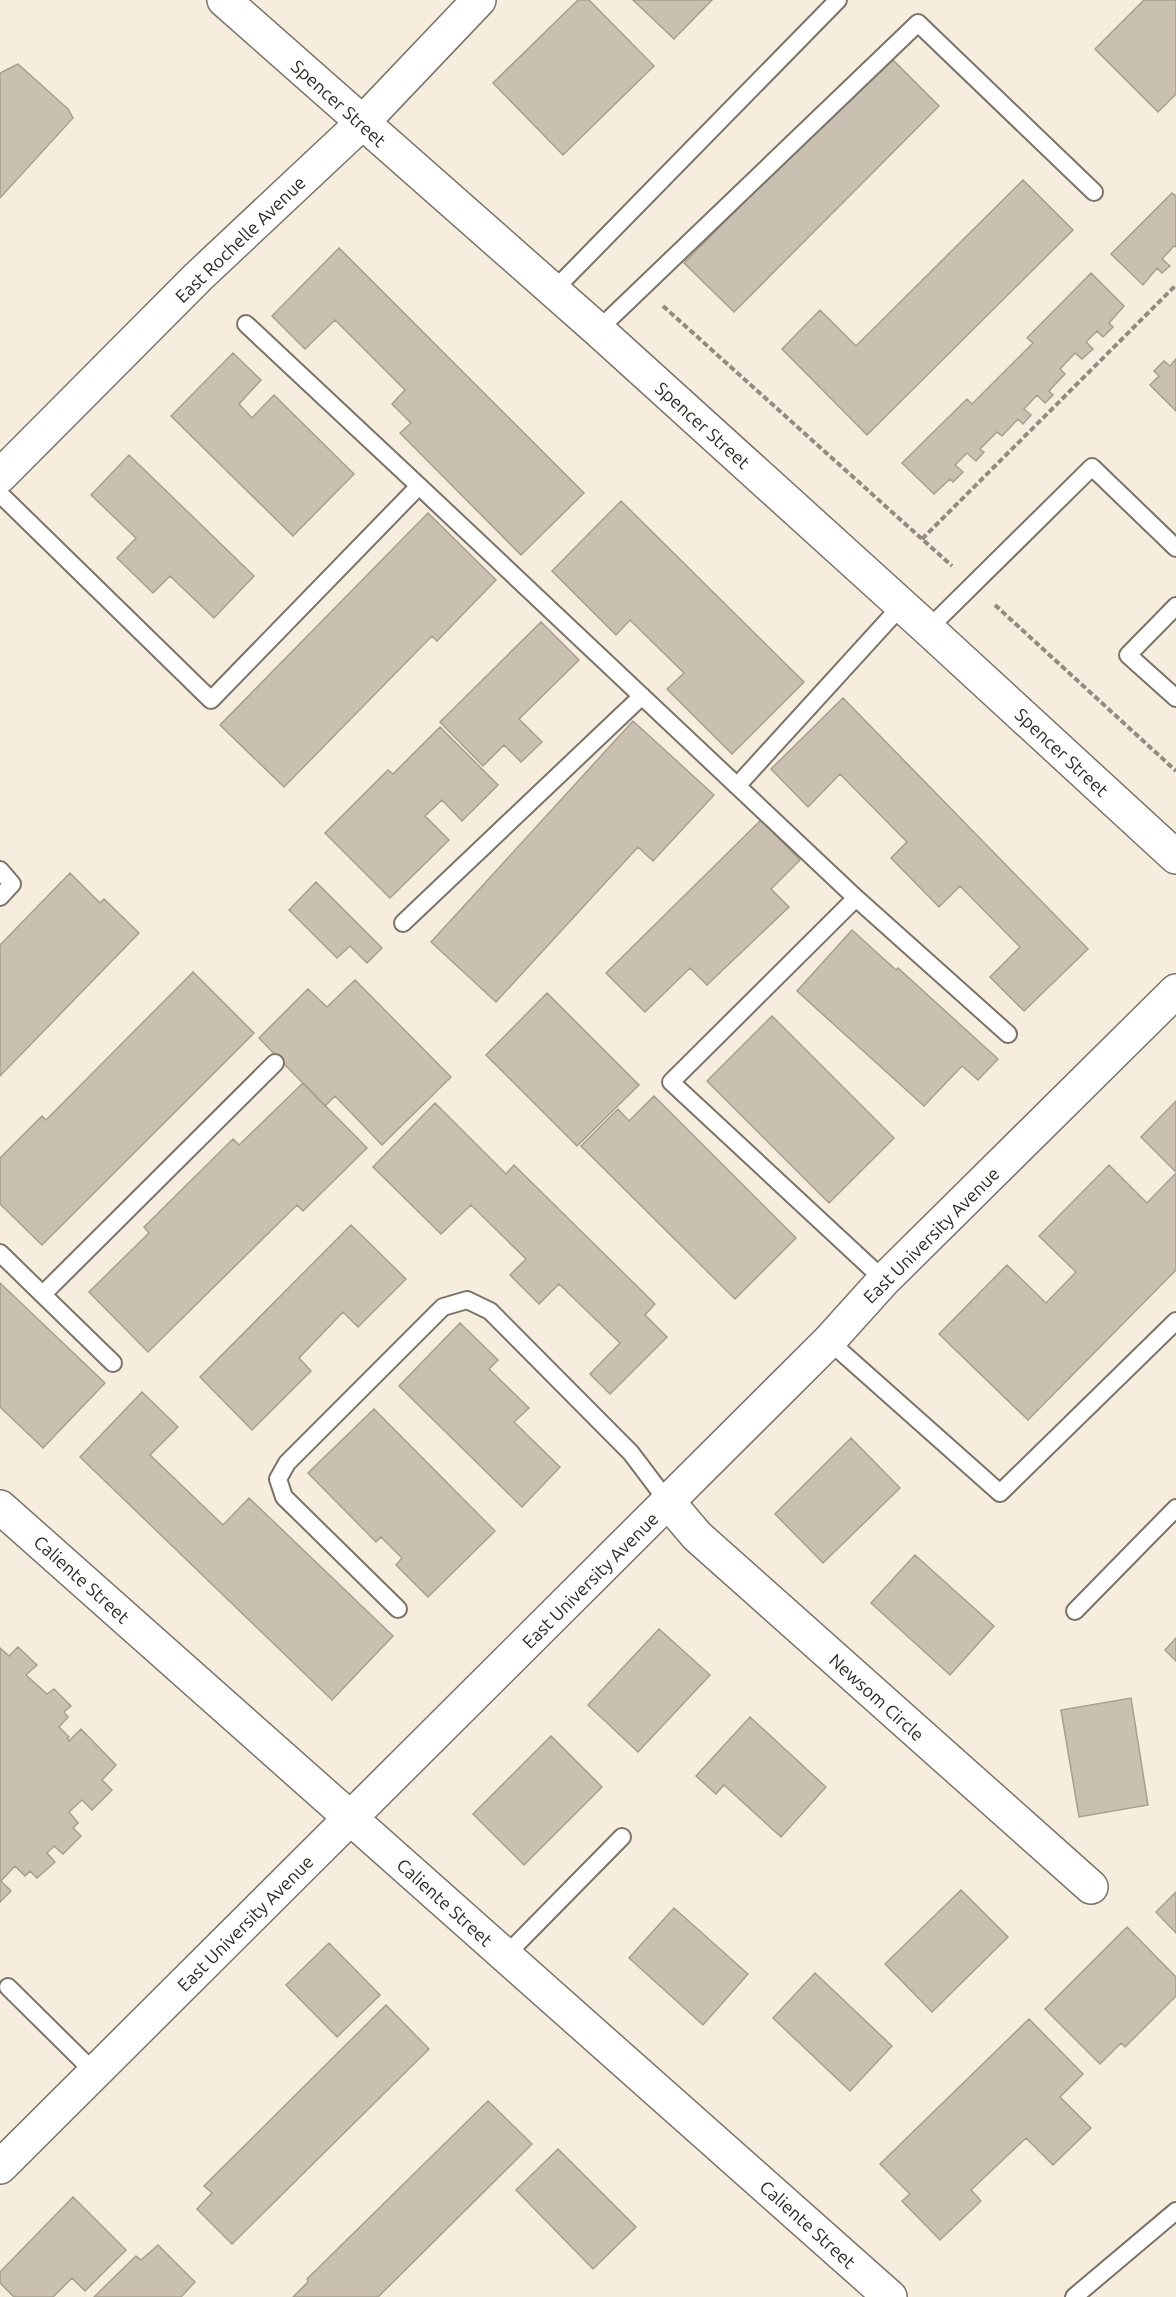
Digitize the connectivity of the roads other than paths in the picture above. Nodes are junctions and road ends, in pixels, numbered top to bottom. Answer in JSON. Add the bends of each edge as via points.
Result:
{"nodes":[{"id":1,"x":479,"y":0,"type":"edge"},
{"id":2,"x":838,"y":0,"type":"edge"},
{"id":3,"x":237,"y":4,"type":"edge"},
{"id":4,"x":362,"y":124,"type":"junction"},
{"id":5,"x":1094,"y":192,"type":"dead end"},
{"id":6,"x":553,"y":291,"type":"junction"},
{"id":7,"x":246,"y":324,"type":"dead end"},
{"id":8,"x":598,"y":330,"type":"junction"},
{"id":9,"x":0,"y":476,"type":"edge"},
{"id":10,"x":419,"y":486,"type":"junction"},
{"id":11,"x":0,"y":494,"type":"edge"},
{"id":12,"x":1176,"y":548,"type":"edge"},
{"id":13,"x":902,"y":605,"type":"junction"},
{"id":14,"x":1176,"y":606,"type":"edge"},
{"id":15,"x":928,"y":629,"type":"junction"},
{"id":16,"x":642,"y":696,"type":"junction"},
{"id":17,"x":1176,"y":698,"type":"edge"},
{"id":18,"x":736,"y":786,"type":"junction"},
{"id":19,"x":1176,"y":857,"type":"edge"},
{"id":20,"x":0,"y":870,"type":"edge"},
{"id":21,"x":0,"y":897,"type":"edge"},
{"id":22,"x":856,"y":898,"type":"junction"},
{"id":23,"x":403,"y":923,"type":"dead end"},
{"id":24,"x":1176,"y":991,"type":"edge"},
{"id":25,"x":1008,"y":1034,"type":"dead end"},
{"id":26,"x":275,"y":1063,"type":"dead end"},
{"id":27,"x":0,"y":1253,"type":"edge"},
{"id":28,"x":884,"y":1280,"type":"junction"},
{"id":29,"x":43,"y":1294,"type":"junction"},
{"id":30,"x":1176,"y":1321,"type":"edge"},
{"id":31,"x":829,"y":1341,"type":"junction"},
{"id":32,"x":113,"y":1363,"type":"dead end"},
{"id":33,"x":668,"y":1502,"type":"junction"},
{"id":34,"x":0,"y":1507,"type":"edge"},
{"id":35,"x":1176,"y":1508,"type":"edge"},
{"id":36,"x":398,"y":1610,"type":"dead end"},
{"id":37,"x":1075,"y":1611,"type":"dead end"},
{"id":38,"x":351,"y":1818,"type":"junction"},
{"id":39,"x":622,"y":1837,"type":"dead end"},
{"id":40,"x":1091,"y":1887,"type":"dead end"},
{"id":41,"x":505,"y":1956,"type":"junction"},
{"id":42,"x":8,"y":1987,"type":"dead end"},
{"id":43,"x":95,"y":2073,"type":"junction"},
{"id":44,"x":0,"y":2167,"type":"edge"},
{"id":45,"x":1176,"y":2211,"type":"edge"},
{"id":46,"x":890,"y":2297,"type":"edge"},
{"id":47,"x":1074,"y":2297,"type":"edge"}],
"edges":[{"from":1,"to":4,"type":"street","name":"East Rochelle Avenue"},
{"from":2,"to":6,"type":"lane"},
{"from":3,"to":4,"type":"street","name":"Spencer Street"},
{"from":4,"to":6,"type":"street","name":"Spencer Street"},
{"from":4,"to":9,"type":"street","name":"East Rochelle Avenue","via":[[198,277]]},
{"from":5,"to":8,"type":"lane","via":[[918,23]]},
{"from":6,"to":8,"type":"street","name":"Spencer Street"},
{"from":7,"to":10,"type":"lane"},
{"from":8,"to":13,"type":"street","name":"Spencer Street"},
{"from":10,"to":11,"type":"lane","via":[[211,700]]},
{"from":10,"to":16,"type":"lane"},
{"from":12,"to":15,"type":"lane","via":[[1092,467]]},
{"from":13,"to":15,"type":"street","name":"Spencer Street"},
{"from":13,"to":18,"type":"lane"},
{"from":14,"to":17,"type":"lane","via":[[1128,655]]},
{"from":15,"to":19,"type":"street","name":"Spencer Street"},
{"from":16,"to":18,"type":"lane"},
{"from":16,"to":23,"type":"lane"},
{"from":18,"to":22,"type":"lane"},
{"from":20,"to":21,"type":"lane","via":[[12,884]]},
{"from":22,"to":25,"type":"lane"},
{"from":22,"to":28,"type":"lane","via":[[671,1082]]},
{"from":24,"to":28,"type":"street","name":"East University Avenue"},
{"from":26,"to":29,"type":"lane"},
{"from":27,"to":29,"type":"lane"},
{"from":28,"to":31,"type":"street","name":"East University Avenue"},
{"from":29,"to":32,"type":"lane"},
{"from":30,"to":31,"type":"lane","via":[[1000,1493]]},
{"from":31,"to":33,"type":"street","name":"East University Avenue"},
{"from":33,"to":36,"type":"lane","via":[[631,1453],[490,1311],[467,1300],[443,1307],[287,1463],[278,1479],[284,1497]]},
{"from":33,"to":38,"type":"street","name":"East University Avenue"},
{"from":33,"to":40,"type":"street","name":"Newsom Circle","via":[[697,1536]]},
{"from":34,"to":38,"type":"street","name":"Caliente Street"},
{"from":35,"to":37,"type":"lane"},
{"from":38,"to":41,"type":"street","name":"Caliente Street"},
{"from":38,"to":43,"type":"street","name":"East University Avenue"},
{"from":39,"to":41,"type":"lane"},
{"from":41,"to":46,"type":"street","name":"Caliente Street"},
{"from":42,"to":43,"type":"lane"},
{"from":43,"to":44,"type":"street","name":"East University Avenue"},
{"from":45,"to":47,"type":"lane"}]}
